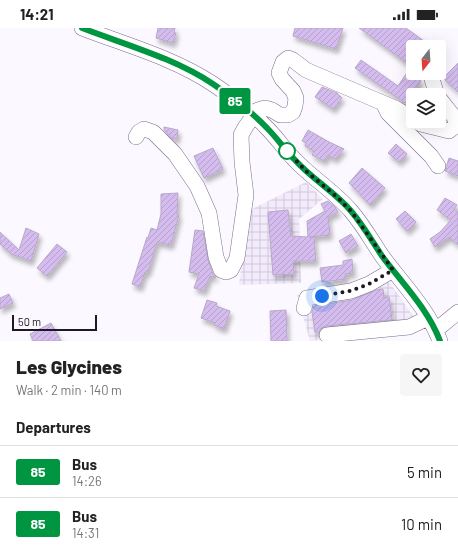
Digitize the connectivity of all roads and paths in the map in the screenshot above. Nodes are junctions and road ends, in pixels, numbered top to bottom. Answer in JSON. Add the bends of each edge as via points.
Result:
{"nodes":[{"id":1,"x":82,"y":28,"type":"edge"},
{"id":2,"x":382,"y":103,"type":"junction"},
{"id":3,"x":446,"y":107,"type":"edge"},
{"id":4,"x":253,"y":115,"type":"junction"},
{"id":5,"x":406,"y":115,"type":"edge"},
{"id":6,"x":446,"y":121,"type":"edge"},
{"id":7,"x":454,"y":127,"type":"junction"},
{"id":8,"x":437,"y":128,"type":"edge"},
{"id":9,"x":136,"y":137,"type":"dead end"},
{"id":10,"x":438,"y":166,"type":"dead end"},
{"id":11,"x":393,"y":270,"type":"junction"},
{"id":12,"x":304,"y":308,"type":"dead end"},
{"id":13,"x":458,"y":312,"type":"edge"},
{"id":14,"x":434,"y":330,"type":"edge"},
{"id":15,"x":327,"y":336,"type":"dead end"}],
"edges":[{"from":1,"to":4,"type":"street","via":[[190,71],[213,84]]},
{"from":2,"to":4,"type":"street","via":[[310,72],[288,58],[283,62],[279,73],[296,98],[293,112],[280,115],[265,108]]},
{"from":2,"to":5,"type":"street"},
{"from":2,"to":10,"type":"street","via":[[388,113]]},
{"from":3,"to":7,"type":"street","via":[[457,121]]},
{"from":4,"to":9,"type":"street","via":[[242,135],[246,195],[237,258],[232,270],[226,272],[221,270],[216,257],[209,213],[197,186],[175,154],[153,132],[144,129]]},
{"from":4,"to":11,"type":"street","via":[[307,172],[351,211]]},
{"from":6,"to":7,"type":"street"},
{"from":7,"to":8,"type":"street","via":[[449,131]]},
{"from":11,"to":12,"type":"street","via":[[369,284],[350,291],[307,298]]},
{"from":11,"to":14,"type":"street"},
{"from":13,"to":14,"type":"street"},
{"from":14,"to":15,"type":"street","via":[[409,327]]}]}
